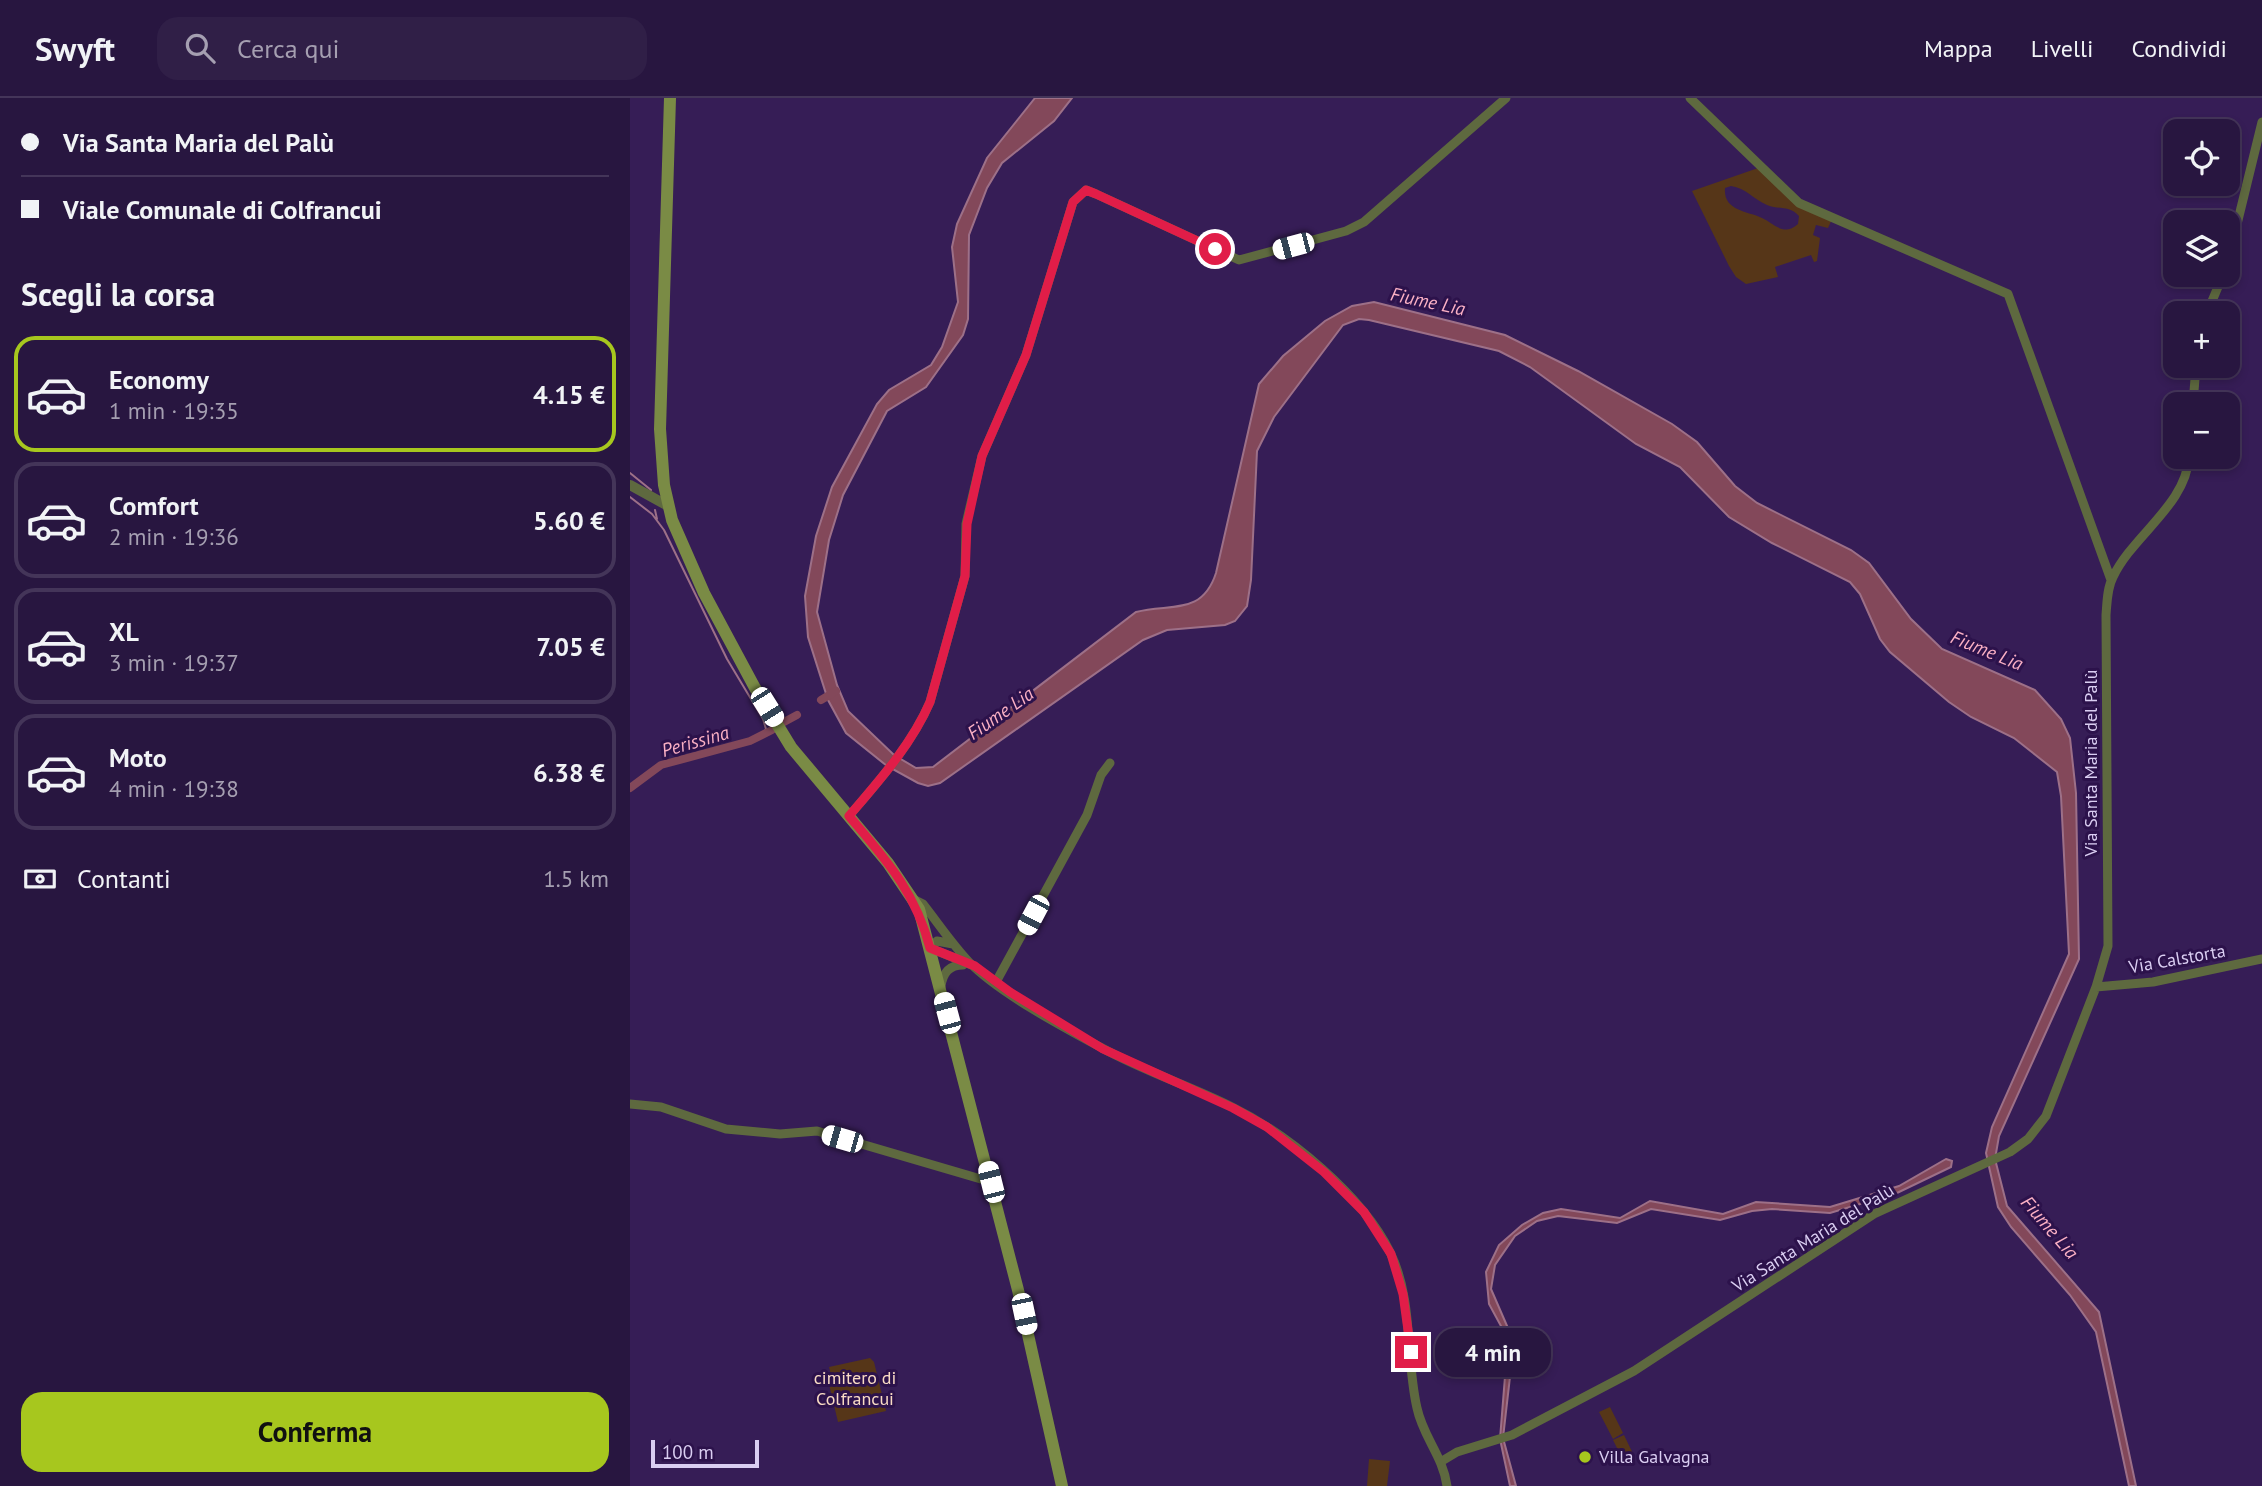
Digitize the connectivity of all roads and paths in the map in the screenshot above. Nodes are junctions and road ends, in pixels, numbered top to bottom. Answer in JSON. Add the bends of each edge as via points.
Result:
{"nodes":[{"id":1,"x":670,"y":98,"type":"edge"},
{"id":2,"x":1506,"y":98,"type":"edge"},
{"id":3,"x":1690,"y":98,"type":"edge"},
{"id":4,"x":2262,"y":122,"type":"edge"},
{"id":5,"x":2240,"y":212,"type":"edge"},
{"id":6,"x":2185,"y":469,"type":"edge"},
{"id":7,"x":630,"y":485,"type":"edge"},
{"id":8,"x":668,"y":506,"type":"junction"},
{"id":9,"x":2111,"y":580,"type":"junction"},
{"id":10,"x":1110,"y":763,"type":"dead end"},
{"id":11,"x":849,"y":816,"type":"junction"},
{"id":12,"x":913,"y":899,"type":"junction"},
{"id":13,"x":929,"y":944,"type":"junction"},
{"id":14,"x":955,"y":945,"type":"junction"},
{"id":15,"x":2262,"y":959,"type":"edge"},
{"id":16,"x":971,"y":965,"type":"junction"},
{"id":17,"x":996,"y":982,"type":"junction"},
{"id":18,"x":2096,"y":987,"type":"junction"},
{"id":19,"x":941,"y":988,"type":"junction"},
{"id":20,"x":630,"y":1104,"type":"edge"},
{"id":21,"x":991,"y":1182,"type":"junction"},
{"id":22,"x":1442,"y":1461,"type":"junction"},
{"id":23,"x":1062,"y":1486,"type":"edge"},
{"id":24,"x":1447,"y":1486,"type":"edge"}],
"edges":[{"from":1,"to":8,"type":"main road","via":[[660,429]]},
{"from":2,"to":11,"type":"street","via":[[1364,222],[1239,260],[1096,194],[1086,190],[1079,195],[1026,355],[982,456],[967,524],[965,576],[930,702],[887,771]]},
{"from":3,"to":9,"type":"street","name":"Via Santa Maria del Palù","via":[[1799,203],[2008,294]]},
{"from":4,"to":5,"type":"street"},
{"from":6,"to":9,"type":"street","name":"Via Santa Maria del Palù","via":[[2179,489],[2125,555]]},
{"from":7,"to":8,"type":"street"},
{"from":8,"to":11,"type":"main road","via":[[686,554],[755,688],[791,747]]},
{"from":9,"to":18,"type":"street","name":"Via Santa Maria del Palù","via":[[2106,615],[2109,946]]},
{"from":10,"to":17,"type":"street","via":[[1087,815]]},
{"from":11,"to":12,"type":"main road"},
{"from":12,"to":13,"type":"main road"},
{"from":12,"to":14,"type":"street","via":[[923,904]]},
{"from":13,"to":14,"type":"street"},
{"from":13,"to":16,"type":"street"},
{"from":13,"to":19,"type":"main road"},
{"from":14,"to":16,"type":"street"},
{"from":15,"to":18,"type":"street","name":"Via Calstorta","via":[[2153,982]]},
{"from":16,"to":17,"type":"street"},
{"from":16,"to":19,"type":"street","via":[[949,968]]},
{"from":17,"to":22,"type":"street","via":[[1103,1049],[1267,1127],[1324,1172],[1364,1212],[1391,1254],[1399,1279],[1417,1410]]},
{"from":18,"to":22,"type":"street","name":"Via Santa Maria del Palù","via":[[2046,1116],[2028,1139],[2000,1157],[1874,1214],[1634,1371],[1512,1435]]},
{"from":19,"to":21,"type":"main road"},
{"from":20,"to":21,"type":"street","via":[[661,1107],[726,1129],[780,1134],[817,1131]]},
{"from":21,"to":23,"type":"main road"},
{"from":22,"to":24,"type":"street"}]}
